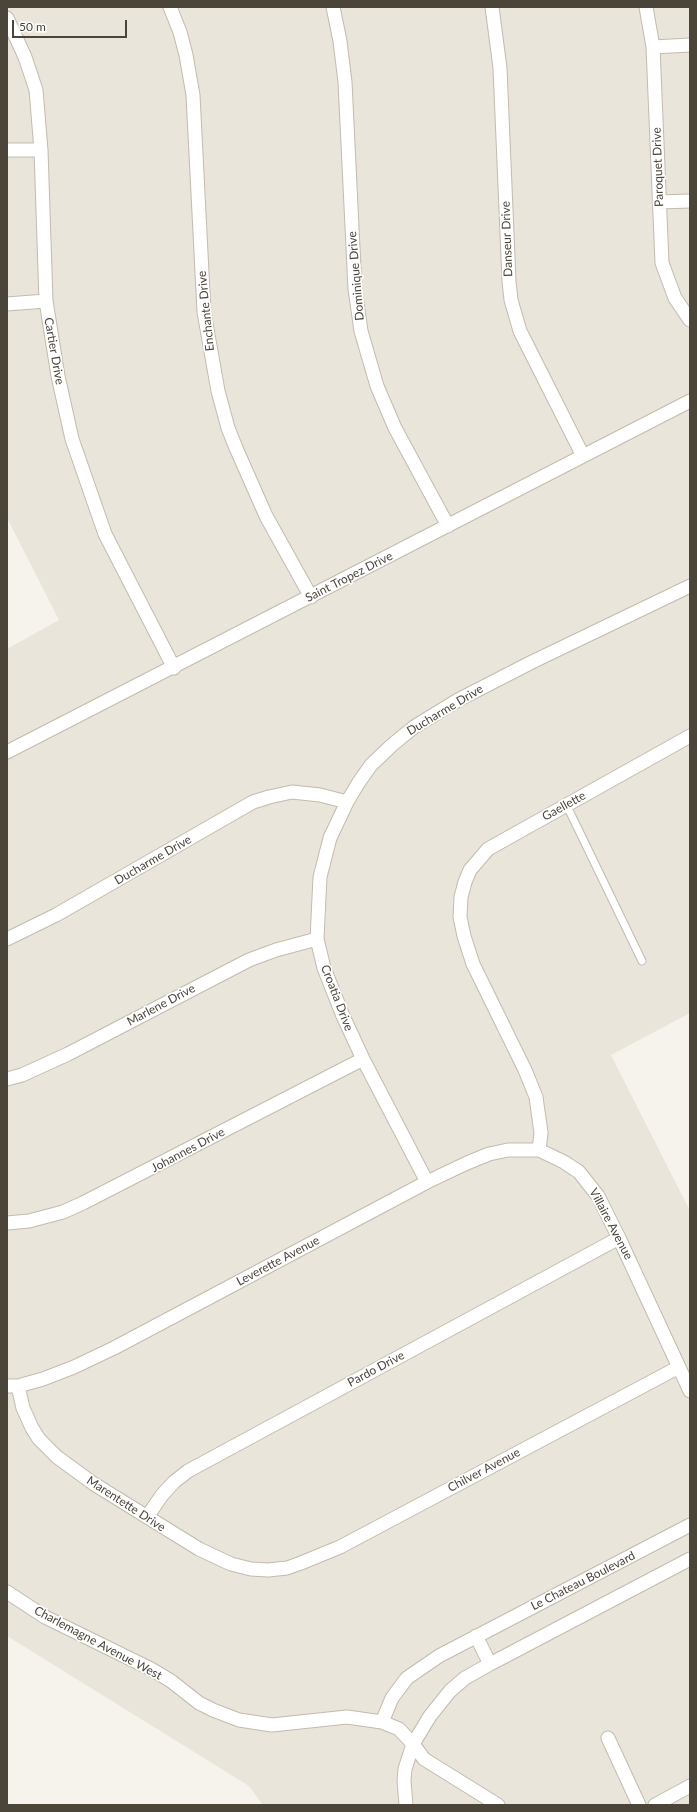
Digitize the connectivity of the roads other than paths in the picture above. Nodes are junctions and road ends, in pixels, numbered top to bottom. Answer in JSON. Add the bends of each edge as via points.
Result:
{"nodes":[{"id":1,"x":170,"y":7,"type":"edge"},
{"id":2,"x":332,"y":7,"type":"edge"},
{"id":3,"x":492,"y":7,"type":"edge"},
{"id":4,"x":646,"y":7,"type":"edge"},
{"id":5,"x":7,"y":18,"type":"edge"},
{"id":6,"x":690,"y":44,"type":"edge"},
{"id":7,"x":653,"y":47,"type":"junction"},
{"id":8,"x":7,"y":150,"type":"edge"},
{"id":9,"x":41,"y":150,"type":"junction"},
{"id":10,"x":690,"y":201,"type":"edge"},
{"id":11,"x":659,"y":202,"type":"junction"},
{"id":12,"x":46,"y":301,"type":"junction"},
{"id":13,"x":7,"y":304,"type":"edge"},
{"id":14,"x":690,"y":320,"type":"edge"},
{"id":15,"x":690,"y":401,"type":"edge"},
{"id":16,"x":583,"y":456,"type":"junction"},
{"id":17,"x":448,"y":526,"type":"junction"},
{"id":18,"x":690,"y":586,"type":"edge"},
{"id":19,"x":311,"y":597,"type":"junction"},
{"id":20,"x":174,"y":668,"type":"junction"},
{"id":21,"x":690,"y":736,"type":"edge"},
{"id":22,"x":7,"y":752,"type":"edge"},
{"id":23,"x":347,"y":802,"type":"junction"},
{"id":24,"x":566,"y":804,"type":"junction"},
{"id":25,"x":7,"y":939,"type":"edge"},
{"id":26,"x":317,"y":939,"type":"junction"},
{"id":27,"x":642,"y":961,"type":"dead end"},
{"id":28,"x":363,"y":1059,"type":"junction"},
{"id":29,"x":7,"y":1079,"type":"edge"},
{"id":30,"x":539,"y":1150,"type":"junction"},
{"id":31,"x":427,"y":1182,"type":"junction"},
{"id":32,"x":7,"y":1223,"type":"edge"},
{"id":33,"x":619,"y":1238,"type":"junction"},
{"id":34,"x":679,"y":1366,"type":"junction"},
{"id":35,"x":13,"y":1386,"type":"edge"},
{"id":36,"x":690,"y":1391,"type":"edge"},
{"id":37,"x":147,"y":1518,"type":"junction"},
{"id":38,"x":690,"y":1525,"type":"edge"},
{"id":39,"x":690,"y":1559,"type":"edge"},
{"id":40,"x":287,"y":1568,"type":"joint"},
{"id":41,"x":7,"y":1592,"type":"edge"},
{"id":42,"x":476,"y":1636,"type":"junction"},
{"id":43,"x":490,"y":1664,"type":"junction"},
{"id":44,"x":382,"y":1722,"type":"junction"},
{"id":45,"x":608,"y":1738,"type":"dead end"},
{"id":46,"x":413,"y":1744,"type":"junction"},
{"id":47,"x":690,"y":1786,"type":"edge"},
{"id":48,"x":406,"y":1805,"type":"edge"},
{"id":49,"x":498,"y":1805,"type":"edge"},
{"id":50,"x":639,"y":1805,"type":"edge"},
{"id":51,"x":655,"y":1805,"type":"edge"}],
"edges":[{"from":1,"to":19,"type":"street","name":"Enchante Drive","via":[[180,32],[193,95],[204,312],[218,391],[230,435],[266,516]]},
{"from":2,"to":17,"type":"street","name":"Dominique Drive","via":[[340,41],[345,82],[355,289],[361,331],[377,386],[395,428]]},
{"from":3,"to":16,"type":"street","name":"Danseur Drive","via":[[500,68],[511,300],[520,331]]},
{"from":4,"to":7,"type":"street","name":"Paroquet Drive"},
{"from":5,"to":9,"type":"street","name":"Cartier Drive","via":[[25,57],[36,90]]},
{"from":6,"to":7,"type":"street"},
{"from":7,"to":11,"type":"street","name":"Paroquet Drive"},
{"from":8,"to":9,"type":"street"},
{"from":9,"to":12,"type":"street","name":"Cartier Drive"},
{"from":10,"to":11,"type":"street"},
{"from":11,"to":14,"type":"street","name":"Paroquet Drive","via":[[662,263],[675,298]]},
{"from":12,"to":13,"type":"street"},
{"from":12,"to":20,"type":"street","name":"Cartier Drive","via":[[58,376],[72,439],[84,477],[105,534]]},
{"from":15,"to":16,"type":"street","name":"Saint Tropez Drive"},
{"from":16,"to":17,"type":"street","name":"Saint Tropez Drive"},
{"from":17,"to":19,"type":"street","name":"Saint Tropez Drive"},
{"from":18,"to":23,"type":"street","name":"Ducharme Drive","via":[[532,662],[433,715],[392,745],[371,765]]},
{"from":19,"to":20,"type":"street","name":"Saint Tropez Drive"},
{"from":20,"to":22,"type":"street","name":"Saint Tropez Drive"},
{"from":21,"to":24,"type":"street","name":"Gaellette"},
{"from":23,"to":25,"type":"street","name":"Ducharme Drive","via":[[320,795],[292,792],[253,802],[56,915]]},
{"from":23,"to":26,"type":"street","name":"Croatia Drive","via":[[330,838],[322,864]]},
{"from":24,"to":27,"type":"lane"},
{"from":24,"to":30,"type":"street","name":"Gaellette","via":[[488,849],[470,870],[461,897],[462,930],[473,964],[536,1097],[541,1134]]},
{"from":26,"to":28,"type":"street","name":"Croatia Drive","via":[[324,968]]},
{"from":26,"to":29,"type":"street","name":"Marlene Drive","via":[[249,960],[68,1054]]},
{"from":28,"to":31,"type":"street","name":"Croatia Drive"},
{"from":28,"to":32,"type":"street","name":"Johannes Drive","via":[[83,1204],[29,1221]]},
{"from":30,"to":31,"type":"street","name":"Leverette Avenue","via":[[508,1150],[489,1154]]},
{"from":30,"to":33,"type":"street","name":"Villaire Avenue","via":[[579,1172],[598,1196]]},
{"from":31,"to":35,"type":"street","name":"Leverette Avenue","via":[[114,1348],[68,1370]]},
{"from":33,"to":34,"type":"street","name":"Villaire Avenue"},
{"from":33,"to":37,"type":"street","name":"Pardo Drive","via":[[188,1471],[174,1482]]},
{"from":34,"to":36,"type":"street","name":"Villaire Avenue"},
{"from":34,"to":40,"type":"street","name":"Chilver Avenue","via":[[340,1547]]},
{"from":35,"to":37,"type":"street","name":"Marentette Drive","via":[[32,1428],[47,1449],[94,1484]]},
{"from":37,"to":40,"type":"street","name":"Marentette Drive","via":[[199,1549],[231,1564],[250,1569]]},
{"from":38,"to":42,"type":"street","name":"Le Chateau Boulevard"},
{"from":39,"to":43,"type":"street"},
{"from":41,"to":44,"type":"street","name":"Charlemagne Avenue West","via":[[45,1617],[151,1669],[199,1703],[239,1720],[272,1725],[347,1717]]},
{"from":42,"to":43,"type":"street"},
{"from":42,"to":44,"type":"street","name":"Le Chateau Boulevard","via":[[439,1656],[407,1678],[392,1698]]},
{"from":43,"to":46,"type":"street","via":[[465,1678],[450,1691],[430,1716]]},
{"from":44,"to":46,"type":"street","name":"Charlemagne Avenue West","via":[[399,1729]]},
{"from":45,"to":50,"type":"street"},
{"from":46,"to":48,"type":"street","via":[[404,1769]]},
{"from":46,"to":49,"type":"street","name":"Charlemagne Avenue West","via":[[424,1759]]},
{"from":47,"to":51,"type":"street"}]}
